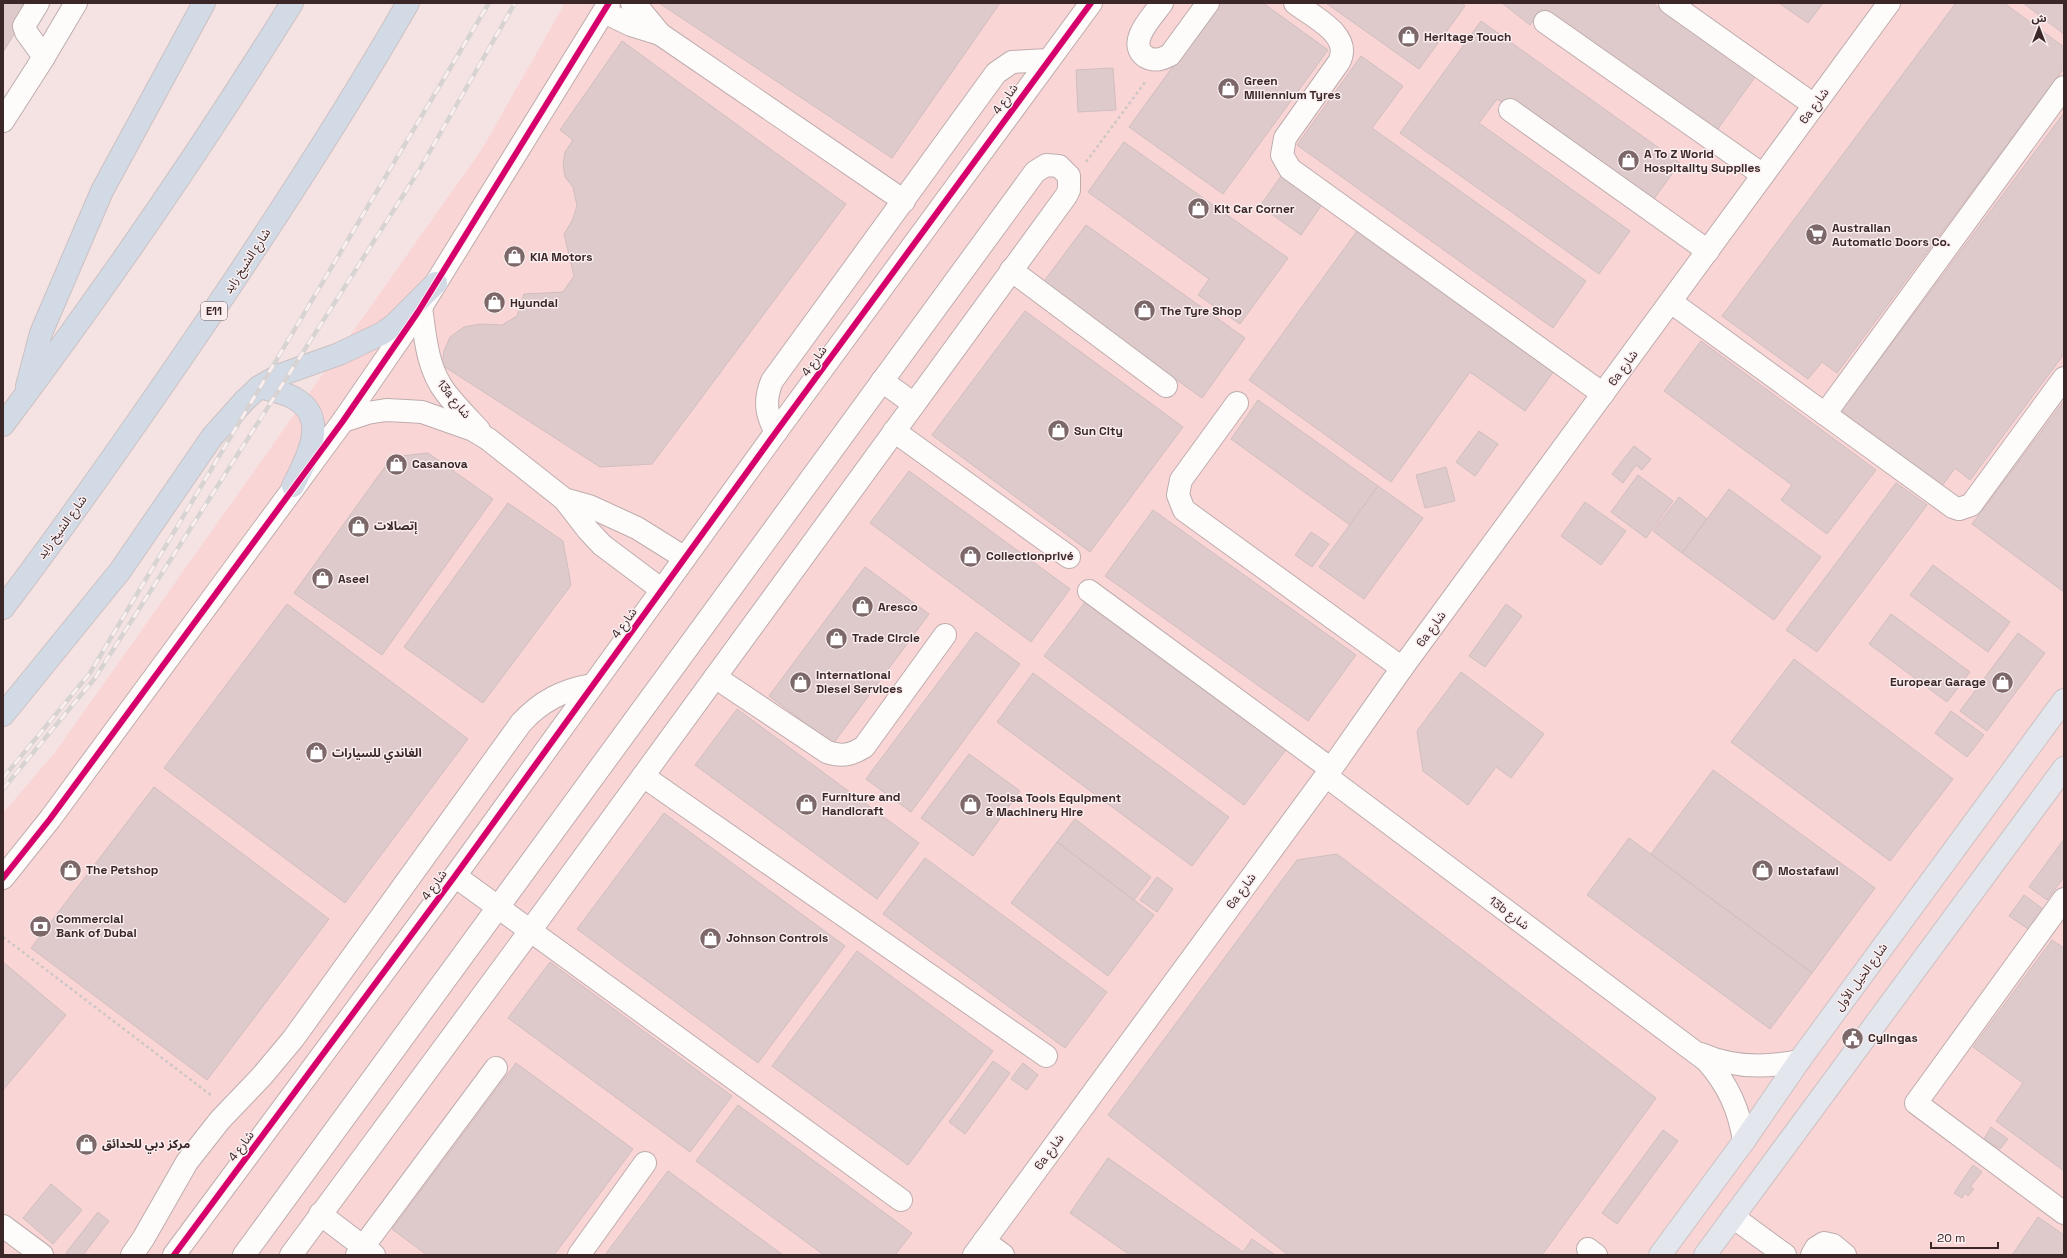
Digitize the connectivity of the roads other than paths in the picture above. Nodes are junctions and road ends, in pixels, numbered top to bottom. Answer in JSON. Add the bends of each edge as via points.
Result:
{"nodes":[{"id":1,"x":38,"y":3,"type":"edge"},
{"id":2,"x":76,"y":3,"type":"edge"},
{"id":3,"x":204,"y":3,"type":"edge"},
{"id":4,"x":292,"y":3,"type":"edge"},
{"id":5,"x":408,"y":3,"type":"edge"},
{"id":6,"x":632,"y":3,"type":"edge"},
{"id":7,"x":1162,"y":3,"type":"edge"},
{"id":8,"x":1208,"y":3,"type":"edge"},
{"id":9,"x":1295,"y":3,"type":"edge"},
{"id":10,"x":1670,"y":3,"type":"edge"},
{"id":11,"x":1889,"y":3,"type":"edge"},
{"id":12,"x":1086,"y":5,"type":"edge"},
{"id":13,"x":607,"y":8,"type":"edge"},
{"id":14,"x":1545,"y":22,"type":"dead end"},
{"id":15,"x":660,"y":34,"type":"junction"},
{"id":16,"x":44,"y":57,"type":"junction"},
{"id":17,"x":1048,"y":60,"type":"junction"},
{"id":18,"x":2064,"y":87,"type":"edge"},
{"id":19,"x":1814,"y":105,"type":"junction"},
{"id":20,"x":1510,"y":110,"type":"dead end"},
{"id":21,"x":3,"y":121,"type":"edge"},
{"id":22,"x":1763,"y":175,"type":"junction"},
{"id":23,"x":904,"y":201,"type":"junction"},
{"id":24,"x":1708,"y":251,"type":"junction"},
{"id":25,"x":1011,"y":270,"type":"junction"},
{"id":26,"x":436,"y":283,"type":"junction"},
{"id":27,"x":1671,"y":302,"type":"junction"},
{"id":28,"x":421,"y":307,"type":"junction"},
{"id":29,"x":2064,"y":378,"type":"edge"},
{"id":30,"x":882,"y":380,"type":"junction"},
{"id":31,"x":1166,"y":386,"type":"dead end"},
{"id":32,"x":259,"y":387,"type":"junction"},
{"id":33,"x":1603,"y":394,"type":"junction"},
{"id":34,"x":24,"y":396,"type":"junction"},
{"id":35,"x":1237,"y":403,"type":"dead end"},
{"id":36,"x":914,"y":404,"type":"junction"},
{"id":37,"x":1825,"y":414,"type":"junction"},
{"id":38,"x":343,"y":421,"type":"junction"},
{"id":39,"x":3,"y":425,"type":"edge"},
{"id":40,"x":894,"y":431,"type":"junction"},
{"id":41,"x":776,"y":432,"type":"junction"},
{"id":42,"x":488,"y":439,"type":"junction"},
{"id":43,"x":294,"y":486,"type":"junction"},
{"id":44,"x":564,"y":499,"type":"junction"},
{"id":45,"x":1069,"y":557,"type":"dead end"},
{"id":46,"x":685,"y":558,"type":"junction"},
{"id":47,"x":662,"y":590,"type":"junction"},
{"id":48,"x":1089,"y":591,"type":"dead end"},
{"id":49,"x":3,"y":608,"type":"edge"},
{"id":50,"x":945,"y":635,"type":"dead end"},
{"id":51,"x":1402,"y":668,"type":"junction"},
{"id":52,"x":715,"y":676,"type":"junction"},
{"id":53,"x":592,"y":685,"type":"junction"},
{"id":54,"x":2064,"y":700,"type":"edge"},
{"id":55,"x":3,"y":715,"type":"edge"},
{"id":56,"x":2064,"y":768,"type":"edge"},
{"id":57,"x":1328,"y":772,"type":"junction"},
{"id":58,"x":643,"y":776,"type":"junction"},
{"id":59,"x":455,"y":876,"type":"junction"},
{"id":60,"x":3,"y":878,"type":"edge"},
{"id":61,"x":2064,"y":899,"type":"edge"},
{"id":62,"x":498,"y":907,"type":"junction"},
{"id":63,"x":530,"y":931,"type":"junction"},
{"id":64,"x":1693,"y":1050,"type":"junction"},
{"id":65,"x":1046,"y":1056,"type":"dead end"},
{"id":66,"x":1799,"y":1061,"type":"junction"},
{"id":67,"x":496,"y":1068,"type":"dead end"},
{"id":68,"x":1744,"y":1141,"type":"junction"},
{"id":69,"x":645,"y":1163,"type":"dead end"},
{"id":70,"x":901,"y":1200,"type":"dead end"},
{"id":71,"x":2064,"y":1213,"type":"edge"},
{"id":72,"x":320,"y":1214,"type":"junction"},
{"id":73,"x":1733,"y":1217,"type":"junction"},
{"id":74,"x":3,"y":1226,"type":"edge"},
{"id":75,"x":979,"y":1248,"type":"edge"},
{"id":76,"x":365,"y":1252,"type":"edge"},
{"id":77,"x":42,"y":1255,"type":"edge"},
{"id":78,"x":132,"y":1255,"type":"edge"},
{"id":79,"x":174,"y":1255,"type":"edge"},
{"id":80,"x":244,"y":1255,"type":"edge"},
{"id":81,"x":290,"y":1255,"type":"edge"},
{"id":82,"x":579,"y":1255,"type":"edge"},
{"id":83,"x":1003,"y":1255,"type":"edge"},
{"id":84,"x":1660,"y":1255,"type":"edge"},
{"id":85,"x":1705,"y":1255,"type":"edge"},
{"id":86,"x":1785,"y":1255,"type":"edge"},
{"id":87,"x":1812,"y":1255,"type":"edge"},
{"id":88,"x":1845,"y":1255,"type":"edge"}],
"edges":[{"from":1,"to":16,"type":"street","via":[[24,26]]},
{"from":2,"to":16,"type":"street"},
{"from":3,"to":34,"type":"highway","via":[[102,191],[41,332]]},
{"from":4,"to":34,"type":"highway","via":[[172,190]]},
{"from":5,"to":49,"type":"highway","name":"شارع الشيخ زايد","number":"E11","via":[[241,271],[169,377]]},
{"from":6,"to":15,"type":"street"},
{"from":7,"to":8,"type":"street","via":[[1138,40],[1139,49],[1153,60],[1170,55]]},
{"from":9,"to":33,"type":"street","via":[[1338,36],[1343,49],[1339,62],[1285,138],[1282,155],[1290,169]]},
{"from":10,"to":19,"type":"street"},
{"from":11,"to":19,"type":"street","name":"6a شارع"},
{"from":12,"to":17,"type":"street","name":"شارع 4"},
{"from":13,"to":15,"type":"street","via":[[631,25]]},
{"from":13,"to":26,"type":"street"},
{"from":14,"to":22,"type":"street"},
{"from":15,"to":23,"type":"street"},
{"from":16,"to":21,"type":"street"},
{"from":17,"to":23,"type":"street","via":[[1012,62],[996,73]]},
{"from":17,"to":41,"type":"street","name":"شارع 4"},
{"from":18,"to":37,"type":"street"},
{"from":19,"to":22,"type":"street","name":"6a شارع"},
{"from":20,"to":24,"type":"street"},
{"from":22,"to":24,"type":"street","name":"6a شارع"},
{"from":23,"to":41,"type":"street","via":[[772,381],[768,391],[767,412]]},
{"from":24,"to":27,"type":"street","name":"6a شارع"},
{"from":25,"to":30,"type":"street","via":[[1066,196],[1070,183],[1069,176],[1059,166],[1046,165],[1035,172]]},
{"from":25,"to":31,"type":"street"},
{"from":25,"to":36,"type":"street"},
{"from":26,"to":28,"type":"street"},
{"from":26,"to":32,"type":"highway","via":[[383,333],[339,354],[280,375]]},
{"from":27,"to":33,"type":"street","name":"6a شارع"},
{"from":27,"to":37,"type":"street"},
{"from":28,"to":38,"type":"street"},
{"from":28,"to":42,"type":"street","name":"13a شارع","via":[[429,359],[440,384]]},
{"from":29,"to":37,"type":"street","via":[[1971,504],[1959,509]]},
{"from":30,"to":36,"type":"street"},
{"from":30,"to":62,"type":"street"},
{"from":32,"to":43,"type":"highway","via":[[294,398],[306,406],[312,419],[313,441]]},
{"from":32,"to":55,"type":"highway","via":[[212,437],[120,571]]},
{"from":33,"to":51,"type":"street","name":"6a شارع"},
{"from":34,"to":39,"type":"highway"},
{"from":35,"to":51,"type":"street","via":[[1181,480],[1178,495],[1184,510]]},
{"from":36,"to":40,"type":"street"},
{"from":38,"to":42,"type":"street","name":"13a شارع","via":[[386,410],[422,412],[462,426]]},
{"from":38,"to":43,"type":"street"},
{"from":40,"to":45,"type":"street"},
{"from":40,"to":52,"type":"street"},
{"from":41,"to":46,"type":"street","name":"شارع 4"},
{"from":42,"to":44,"type":"street","name":"13a شارع"},
{"from":43,"to":60,"type":"street","via":[[55,812]]},
{"from":44,"to":46,"type":"street","name":"13a شارع","via":[[589,506],[638,528]]},
{"from":44,"to":47,"type":"street","name":"13a شارع","via":[[602,545]]},
{"from":46,"to":47,"type":"street","name":"شارع 4"},
{"from":47,"to":53,"type":"street","name":"شارع 4"},
{"from":48,"to":57,"type":"street","name":"13b شارع"},
{"from":50,"to":52,"type":"street","via":[[864,747],[847,756],[827,752]]},
{"from":51,"to":57,"type":"street","name":"6a شارع"},
{"from":52,"to":58,"type":"street"},
{"from":53,"to":59,"type":"street","name":"شارع 4"},
{"from":53,"to":78,"type":"street","via":[[553,696],[530,712],[520,723],[293,1039],[187,1162]]},
{"from":54,"to":66,"type":"main road","name":"شارع الخيل الأول"},
{"from":56,"to":73,"type":"main road"},
{"from":57,"to":64,"type":"street","name":"13b شارع"},
{"from":57,"to":75,"type":"street","name":"6a شارع"},
{"from":58,"to":63,"type":"street"},
{"from":58,"to":65,"type":"street"},
{"from":59,"to":62,"type":"street"},
{"from":59,"to":79,"type":"street","name":"شارع 4"},
{"from":61,"to":71,"type":"street","via":[[1916,1103]]},
{"from":62,"to":63,"type":"street"},
{"from":62,"to":80,"type":"street"},
{"from":63,"to":70,"type":"street"},
{"from":63,"to":72,"type":"street"},
{"from":64,"to":66,"type":"street","name":"13b شارع","via":[[1721,1061],[1745,1066],[1781,1065]]},
{"from":64,"to":68,"type":"street","name":"13b شارع","via":[[1719,1075],[1729,1090],[1740,1118]]},
{"from":66,"to":68,"type":"main road","name":"شارع الخيل الأول"},
{"from":67,"to":76,"type":"street"},
{"from":68,"to":84,"type":"main road","name":"شارع الخيل الأول"},
{"from":69,"to":82,"type":"street"},
{"from":72,"to":76,"type":"street"},
{"from":72,"to":81,"type":"street"},
{"from":73,"to":85,"type":"main road"},
{"from":73,"to":86,"type":"street"},
{"from":74,"to":77,"type":"street"},
{"from":75,"to":83,"type":"street"},
{"from":87,"to":88,"type":"street","via":[[1819,1245],[1828,1243]]}]}
